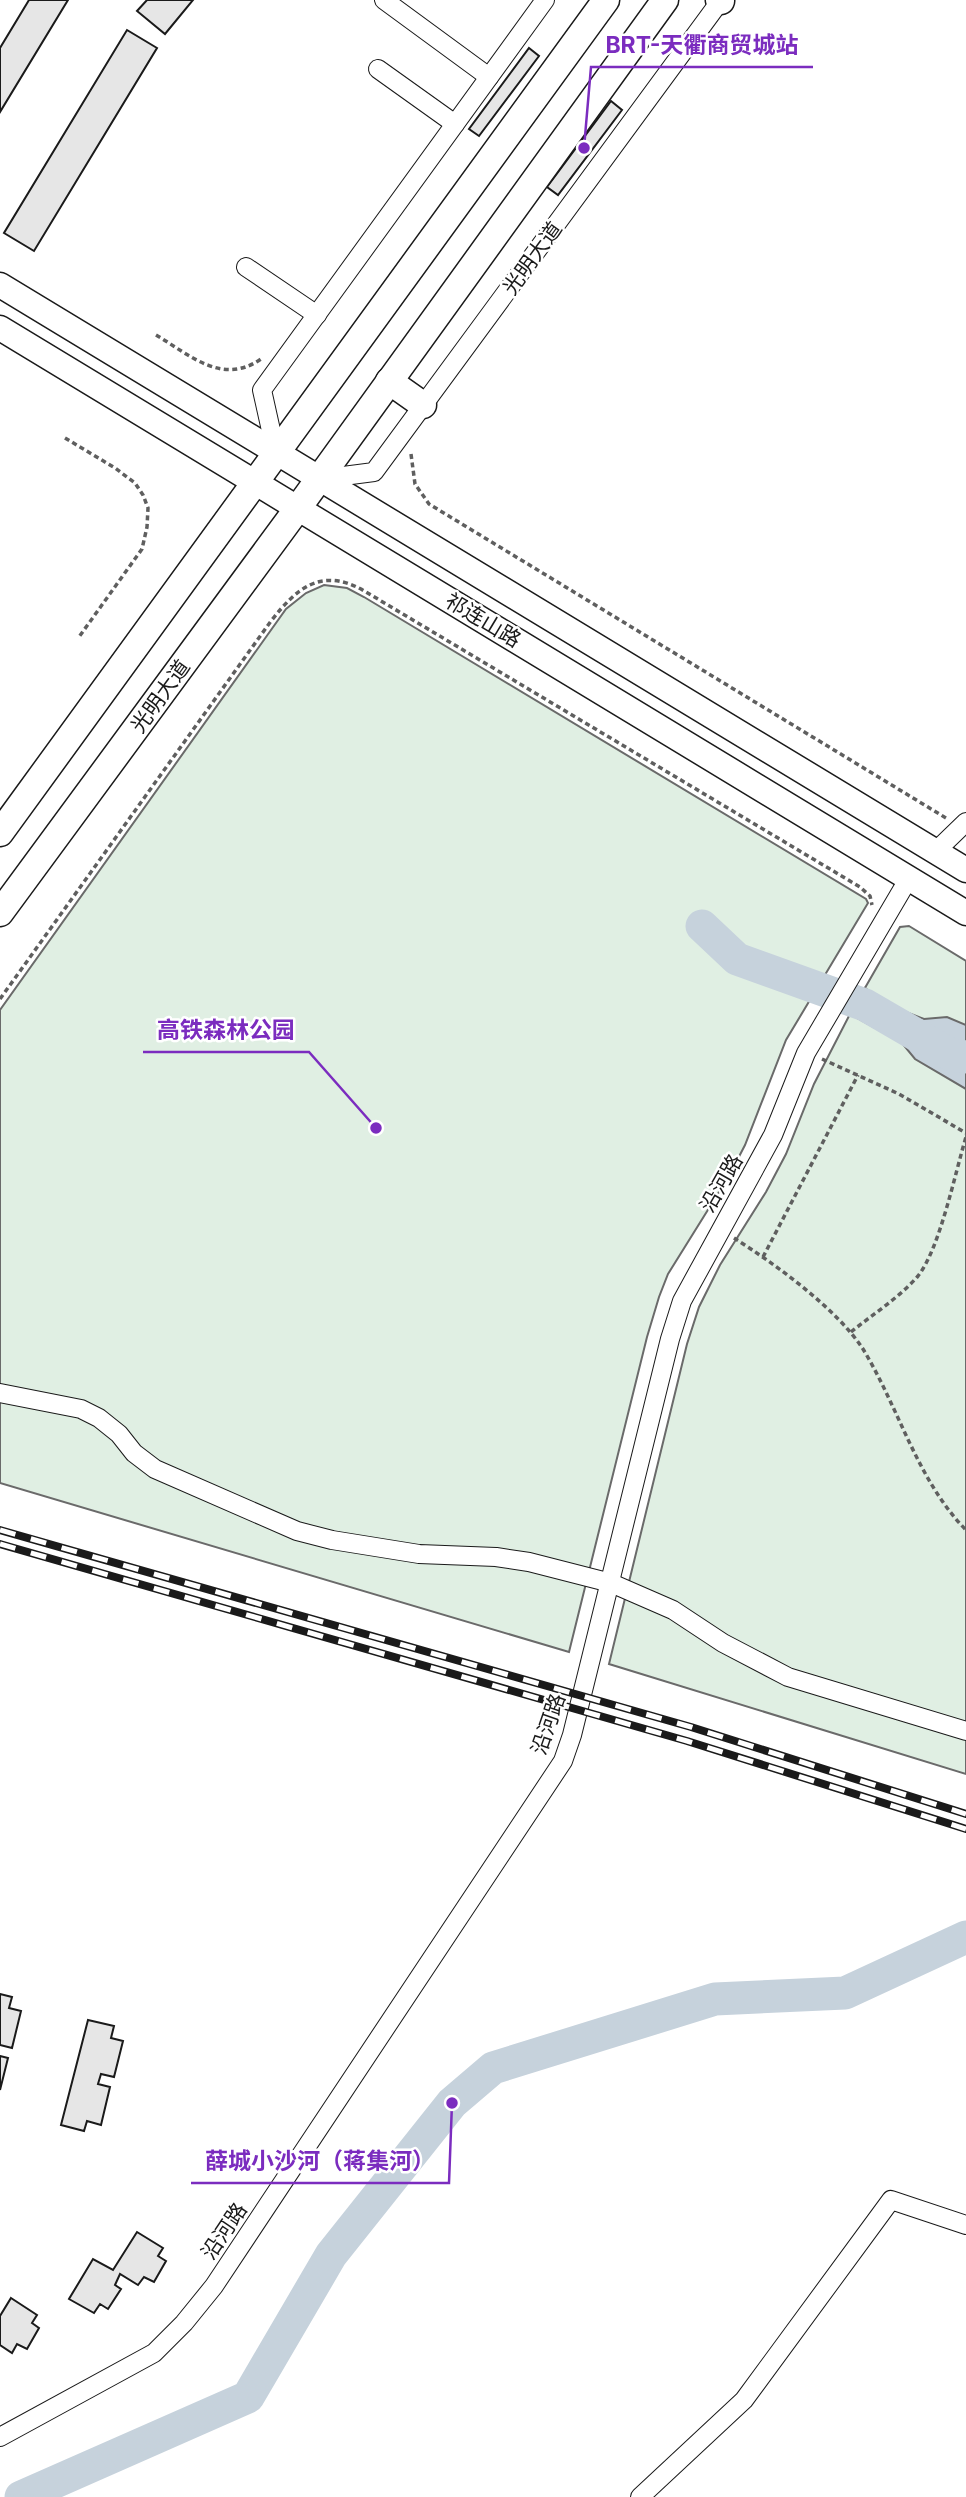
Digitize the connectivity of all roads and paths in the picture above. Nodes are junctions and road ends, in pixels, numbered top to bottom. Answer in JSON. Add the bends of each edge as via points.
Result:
{"nodes":[{"id":1,"x":384,"y":0,"type":"edge"},
{"id":2,"x":545,"y":0,"type":"edge"},
{"id":3,"x":606,"y":0,"type":"edge"},
{"id":4,"x":665,"y":0,"type":"edge"},
{"id":5,"x":720,"y":0,"type":"edge"},
{"id":6,"x":378,"y":69,"type":"dead end"},
{"id":7,"x":489,"y":77,"type":"junction"},
{"id":8,"x":455,"y":124,"type":"junction"},
{"id":9,"x":246,"y":267,"type":"dead end"},
{"id":10,"x":0,"y":285,"type":"edge"},
{"id":11,"x":317,"y":316,"type":"junction"},
{"id":12,"x":0,"y":328,"type":"edge"},
{"id":13,"x":156,"y":335,"type":"dead end"},
{"id":14,"x":264,"y":356,"type":"dead end"},
{"id":15,"x":389,"y":381,"type":"junction"},
{"id":16,"x":423,"y":405,"type":"junction"},
{"id":17,"x":65,"y":438,"type":"dead end"},
{"id":18,"x":416,"y":444,"type":"dead end"},
{"id":19,"x":276,"y":453,"type":"junction"},
{"id":20,"x":320,"y":479,"type":"junction"},
{"id":21,"x":254,"y":482,"type":"junction"},
{"id":22,"x":298,"y":508,"type":"junction"},
{"id":23,"x":79,"y":637,"type":"dead end"},
{"id":24,"x":963,"y":824,"type":"edge"},
{"id":25,"x":0,"y":833,"type":"edge"},
{"id":26,"x":936,"y":851,"type":"junction"},
{"id":27,"x":966,"y":870,"type":"edge"},
{"id":28,"x":909,"y":878,"type":"junction"},
{"id":29,"x":872,"y":908,"type":"dead end"},
{"id":30,"x":966,"y":912,"type":"edge"},
{"id":31,"x":0,"y":913,"type":"edge"},
{"id":32,"x":0,"y":999,"type":"edge"},
{"id":33,"x":806,"y":1053,"type":"junction"},
{"id":34,"x":858,"y":1075,"type":"junction"},
{"id":35,"x":966,"y":1135,"type":"edge"},
{"id":36,"x":720,"y":1230,"type":"junction"},
{"id":37,"x":763,"y":1256,"type":"junction"},
{"id":38,"x":851,"y":1332,"type":"junction"},
{"id":39,"x":0,"y":1393,"type":"edge"},
{"id":40,"x":966,"y":1530,"type":"edge"},
{"id":41,"x":611,"y":1583,"type":"junction"},
{"id":42,"x":966,"y":1731,"type":"edge"},
{"id":43,"x":966,"y":2225,"type":"edge"},
{"id":44,"x":0,"y":2437,"type":"edge"},
{"id":45,"x":640,"y":2497,"type":"edge"}],
"edges":[{"from":1,"to":7,"type":"street"},
{"from":2,"to":7,"type":"street"},
{"from":3,"to":19,"type":"main road"},
{"from":4,"to":15,"type":"main road","name":"光明大道"},
{"from":5,"to":16,"type":"street","name":"光明大道"},
{"from":6,"to":8,"type":"street"},
{"from":7,"to":8,"type":"street"},
{"from":8,"to":11,"type":"street"},
{"from":9,"to":11,"type":"street"},
{"from":10,"to":19,"type":"main road","name":"祁连山路"},
{"from":11,"to":19,"type":"street","via":[[262,390]]},
{"from":12,"to":21,"type":"main road","name":"祁连山路"},
{"from":13,"to":14,"type":"path","via":[[217,370],[249,367]]},
{"from":15,"to":16,"type":"main road"},
{"from":15,"to":20,"type":"main road","name":"光明大道"},
{"from":16,"to":20,"type":"street","name":"光明大道","via":[[374,472]]},
{"from":17,"to":23,"type":"path","via":[[135,483],[148,508],[142,549]]},
{"from":18,"to":24,"type":"path","via":[[410,456],[412,474],[429,504]]},
{"from":19,"to":20,"type":"main road","name":"祁连山路"},
{"from":19,"to":21,"type":"main road"},
{"from":20,"to":22,"type":"main road","name":"光明大道"},
{"from":20,"to":26,"type":"main road","name":"祁连山路"},
{"from":21,"to":22,"type":"main road","name":"祁连山路"},
{"from":21,"to":25,"type":"main road"},
{"from":22,"to":28,"type":"main road","name":"祁连山路"},
{"from":22,"to":31,"type":"main road","name":"光明大道"},
{"from":24,"to":26,"type":"street"},
{"from":26,"to":27,"type":"main road","name":"祁连山路"},
{"from":28,"to":30,"type":"main road","name":"祁连山路"},
{"from":28,"to":33,"type":"street","name":"沿河路"},
{"from":29,"to":32,"type":"path","via":[[870,896],[860,887],[373,596],[348,582],[320,580],[300,589],[271,621]]},
{"from":33,"to":34,"type":"path"},
{"from":33,"to":36,"type":"street","name":"沿河路","via":[[773,1135]]},
{"from":34,"to":35,"type":"path"},
{"from":34,"to":37,"type":"path"},
{"from":35,"to":38,"type":"path","via":[[934,1247],[918,1275]]},
{"from":36,"to":37,"type":"path"},
{"from":36,"to":41,"type":"street","name":"沿河路","via":[[682,1301],[670,1339]]},
{"from":37,"to":38,"type":"path"},
{"from":38,"to":40,"type":"path","via":[[948,1512]]},
{"from":39,"to":41,"type":"street","via":[[81,1409],[99,1418],[155,1469],[297,1531],[419,1554],[528,1562]]},
{"from":41,"to":42,"type":"street","via":[[673,1610],[788,1677]]},
{"from":41,"to":44,"type":"street","name":"沿河路","via":[[563,1761],[214,2286],[154,2353]]},
{"from":43,"to":45,"type":"street","via":[[891,2200],[744,2400]]}]}
